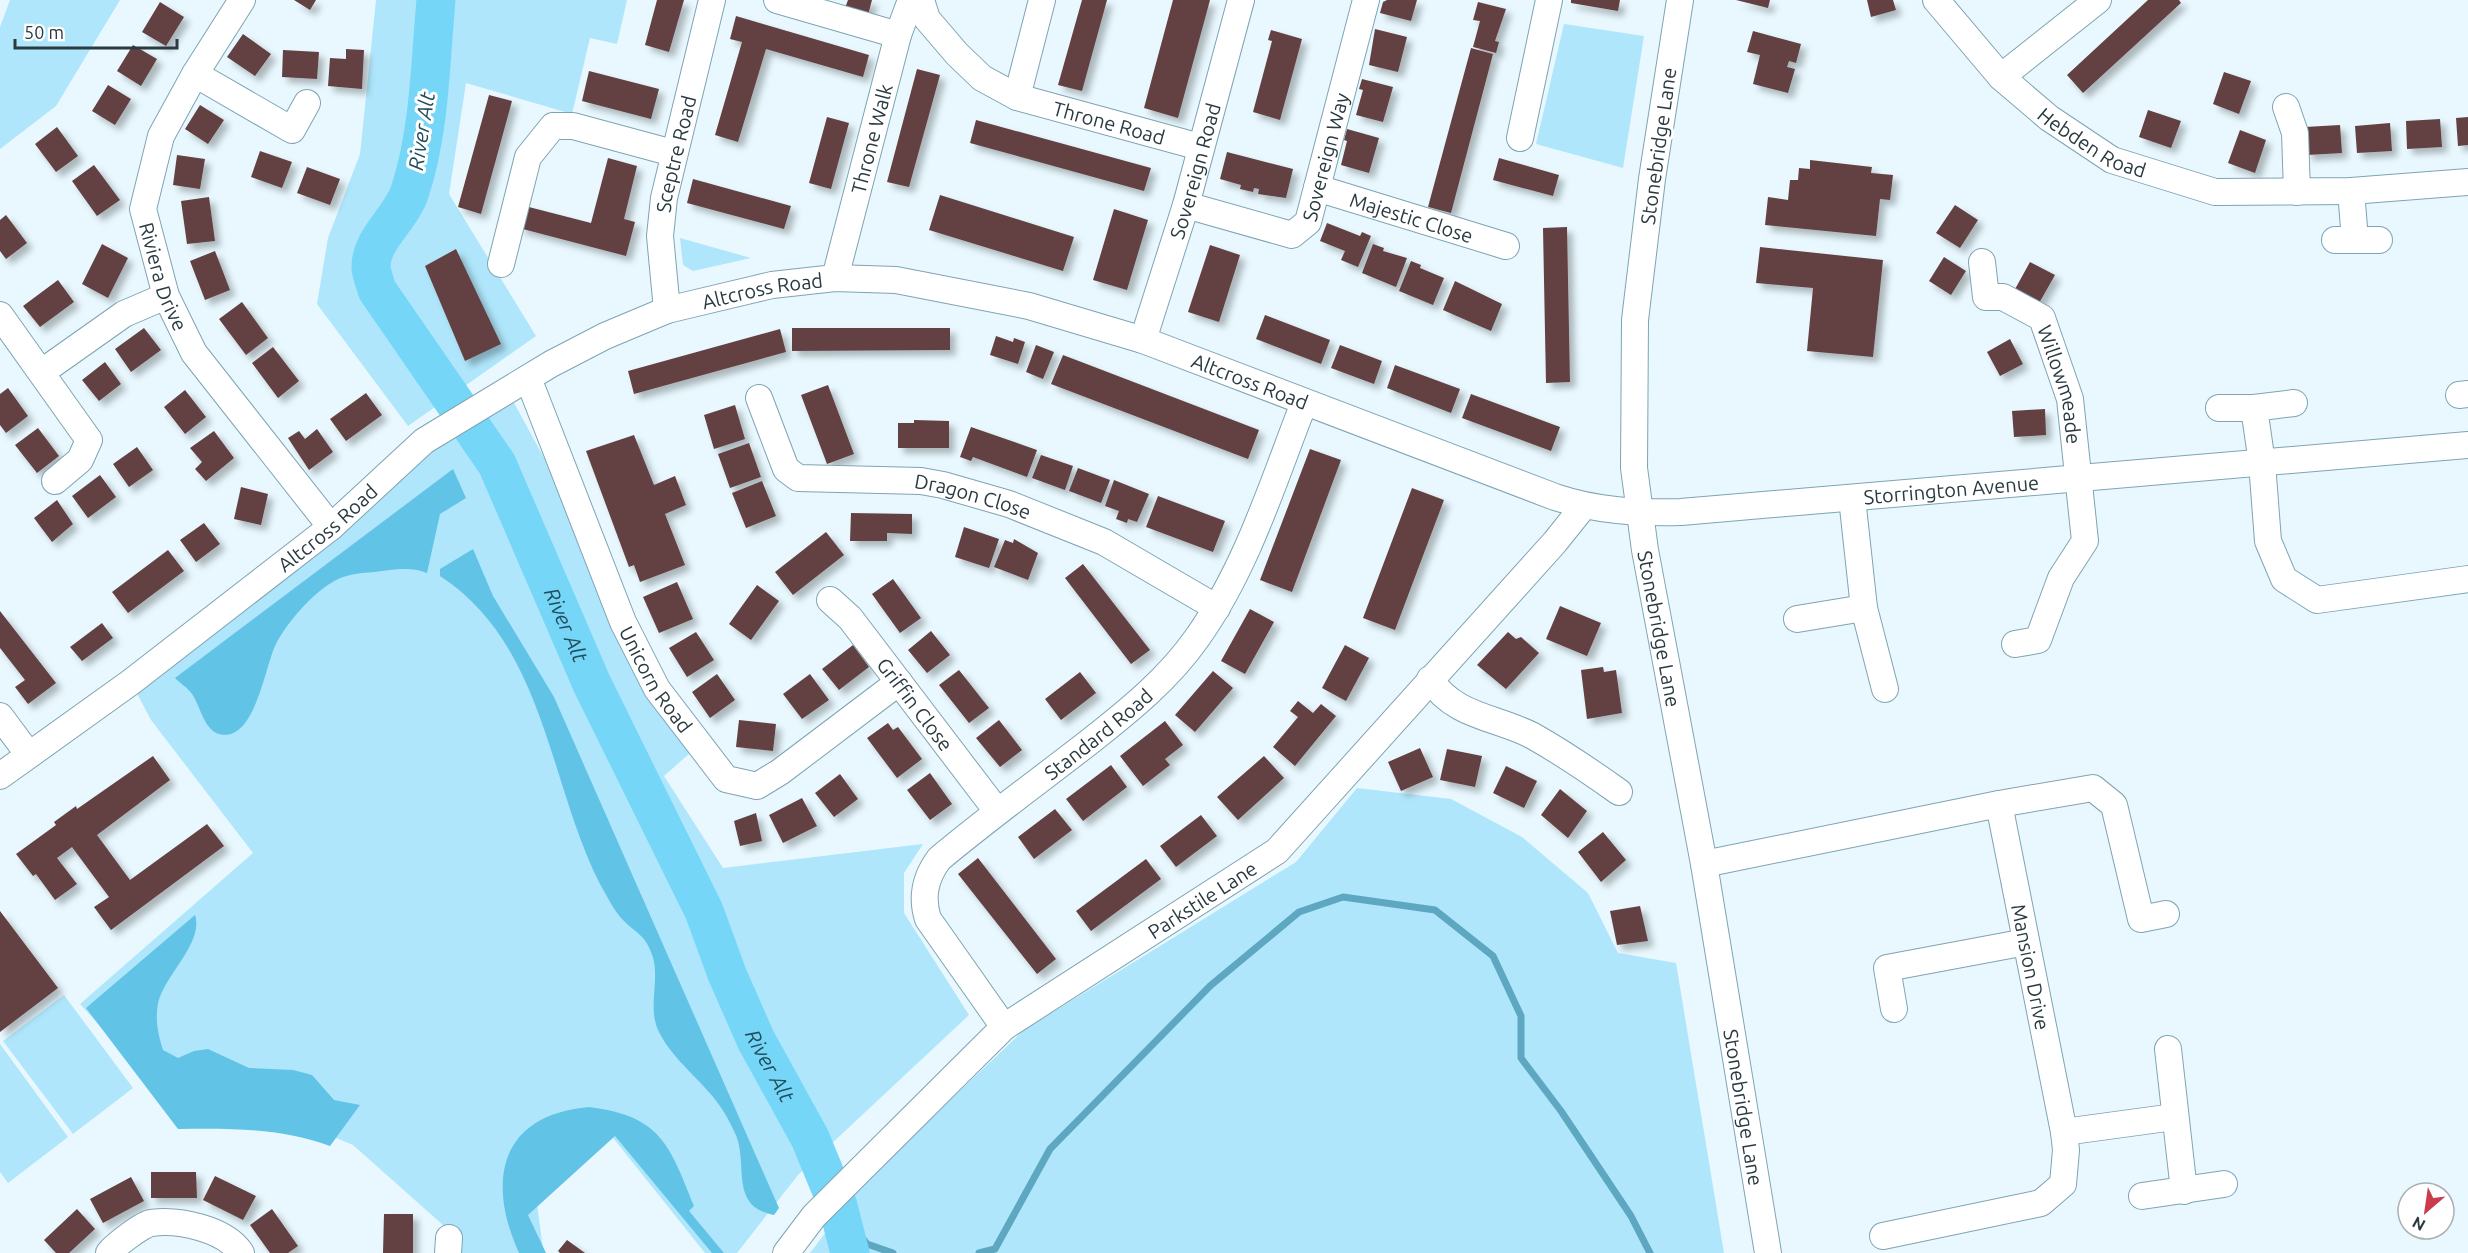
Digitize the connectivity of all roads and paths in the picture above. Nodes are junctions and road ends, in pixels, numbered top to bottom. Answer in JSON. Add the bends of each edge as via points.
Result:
{"nodes":[{"id":1,"x":242,"y":0,"type":"edge"},
{"id":2,"x":712,"y":0,"type":"edge"},
{"id":3,"x":777,"y":0,"type":"edge"},
{"id":4,"x":911,"y":0,"type":"edge"},
{"id":5,"x":921,"y":0,"type":"edge"},
{"id":6,"x":1042,"y":0,"type":"edge"},
{"id":7,"x":1241,"y":0,"type":"edge"},
{"id":8,"x":1366,"y":0,"type":"edge"},
{"id":9,"x":1549,"y":0,"type":"edge"},
{"id":10,"x":1680,"y":0,"type":"edge"},
{"id":11,"x":1936,"y":0,"type":"edge"},
{"id":12,"x":2098,"y":0,"type":"edge"},
{"id":13,"x":898,"y":35,"type":"junction"},
{"id":14,"x":195,"y":74,"type":"junction"},
{"id":15,"x":2001,"y":77,"type":"junction"},
{"id":16,"x":1017,"y":97,"type":"junction"},
{"id":17,"x":307,"y":103,"type":"dead end"},
{"id":18,"x":2286,"y":107,"type":"dead end"},
{"id":19,"x":1520,"y":138,"type":"dead end"},
{"id":20,"x":1200,"y":147,"type":"junction"},
{"id":21,"x":673,"y":153,"type":"junction"},
{"id":22,"x":2468,"y":182,"type":"edge"},
{"id":23,"x":1317,"y":188,"type":"junction"},
{"id":24,"x":2351,"y":191,"type":"junction"},
{"id":25,"x":2297,"y":192,"type":"junction"},
{"id":26,"x":1186,"y":205,"type":"junction"},
{"id":27,"x":2356,"y":240,"type":"dead end"},
{"id":28,"x":1506,"y":246,"type":"dead end"},
{"id":29,"x":1982,"y":262,"type":"dead end"},
{"id":30,"x":501,"y":264,"type":"dead end"},
{"id":31,"x":835,"y":278,"type":"junction"},
{"id":32,"x":166,"y":296,"type":"junction"},
{"id":33,"x":667,"y":310,"type":"junction"},
{"id":34,"x":0,"y":315,"type":"edge"},
{"id":35,"x":1143,"y":340,"type":"junction"},
{"id":36,"x":42,"y":372,"type":"junction"},
{"id":37,"x":527,"y":378,"type":"junction"},
{"id":38,"x":759,"y":398,"type":"dead end"},
{"id":39,"x":1304,"y":403,"type":"junction"},
{"id":40,"x":2294,"y":403,"type":"dead end"},
{"id":41,"x":2219,"y":408,"type":"dead end"},
{"id":42,"x":2254,"y":408,"type":"junction"},
{"id":43,"x":2468,"y":445,"type":"edge"},
{"id":44,"x":2262,"y":463,"type":"junction"},
{"id":45,"x":2079,"y":479,"type":"junction"},
{"id":46,"x":55,"y":482,"type":"dead end"},
{"id":47,"x":1852,"y":498,"type":"junction"},
{"id":48,"x":1583,"y":507,"type":"junction"},
{"id":49,"x":1639,"y":513,"type":"junction"},
{"id":50,"x":331,"y":527,"type":"junction"},
{"id":51,"x":2468,"y":579,"type":"edge"},
{"id":52,"x":831,"y":600,"type":"dead end"},
{"id":53,"x":1217,"y":608,"type":"junction"},
{"id":54,"x":1864,"y":608,"type":"junction"},
{"id":55,"x":1797,"y":619,"type":"dead end"},
{"id":56,"x":2015,"y":644,"type":"dead end"},
{"id":57,"x":1430,"y":679,"type":"junction"},
{"id":58,"x":899,"y":682,"type":"junction"},
{"id":59,"x":1885,"y":689,"type":"dead end"},
{"id":60,"x":0,"y":716,"type":"edge"},
{"id":61,"x":29,"y":755,"type":"junction"},
{"id":62,"x":0,"y":776,"type":"edge"},
{"id":63,"x":1619,"y":792,"type":"dead end"},
{"id":64,"x":1999,"y":804,"type":"junction"},
{"id":65,"x":997,"y":811,"type":"junction"},
{"id":66,"x":1704,"y":864,"type":"junction"},
{"id":67,"x":2166,"y":914,"type":"dead end"},
{"id":68,"x":2026,"y":942,"type":"junction"},
{"id":69,"x":1894,"y":1009,"type":"dead end"},
{"id":70,"x":1004,"y":1027,"type":"junction"},
{"id":71,"x":2168,"y":1049,"type":"dead end"},
{"id":72,"x":2174,"y":1117,"type":"junction"},
{"id":73,"x":2064,"y":1132,"type":"junction"},
{"id":74,"x":2224,"y":1184,"type":"dead end"},
{"id":75,"x":2184,"y":1191,"type":"junction"},
{"id":76,"x":2142,"y":1196,"type":"dead end"},
{"id":77,"x":1883,"y":1236,"type":"dead end"},
{"id":78,"x":110,"y":1253,"type":"edge"},
{"id":79,"x":241,"y":1253,"type":"edge"},
{"id":80,"x":786,"y":1253,"type":"edge"},
{"id":81,"x":1768,"y":1253,"type":"edge"}],
"edges":[{"from":1,"to":14,"type":"street","name":"Riviera Drive"},
{"from":2,"to":21,"type":"street","name":"Sceptre Road"},
{"from":3,"to":13,"type":"street"},
{"from":4,"to":13,"type":"street","name":"Throne Walk"},
{"from":5,"to":16,"type":"street","name":"Throne Road","via":[[927,18],[957,54],[982,78]]},
{"from":6,"to":16,"type":"street"},
{"from":7,"to":20,"type":"street","name":"Sovereign Road"},
{"from":8,"to":23,"type":"street","name":"Sovereign Way"},
{"from":9,"to":19,"type":"street"},
{"from":10,"to":49,"type":"street","name":"Stonebridge Lane","via":[[1635,320],[1633,436]]},
{"from":11,"to":15,"type":"street","name":"Hebden Road"},
{"from":12,"to":15,"type":"street"},
{"from":13,"to":31,"type":"street","name":"Throne Walk"},
{"from":14,"to":17,"type":"street","via":[[292,130]]},
{"from":14,"to":32,"type":"street","name":"Riviera Drive","via":[[161,136],[143,209]]},
{"from":15,"to":25,"type":"street","name":"Hebden Road","via":[[2049,118],[2112,160],[2215,192]]},
{"from":16,"to":20,"type":"street","name":"Throne Road"},
{"from":18,"to":25,"type":"street","via":[[2295,133]]},
{"from":20,"to":26,"type":"street","name":"Sovereign Road"},
{"from":21,"to":30,"type":"street","via":[[573,126],[553,126],[528,157]]},
{"from":21,"to":33,"type":"street","name":"Sceptre Road","via":[[660,236]]},
{"from":22,"to":24,"type":"street","name":"Hebden Road"},
{"from":23,"to":26,"type":"street","name":"Sovereign Way","via":[[1308,222],[1292,235]]},
{"from":23,"to":28,"type":"street","name":"Majestic Close"},
{"from":24,"to":25,"type":"street","name":"Hebden Road"},
{"from":24,"to":27,"type":"street"},
{"from":26,"to":35,"type":"street","name":"Sovereign Road"},
{"from":29,"to":45,"type":"street","name":"Willowmeade","via":[[1986,297],[2003,297],[2042,318],[2070,399]]},
{"from":31,"to":33,"type":"street","name":"Altcross Road","via":[[772,285]]},
{"from":31,"to":35,"type":"street","name":"Altcross Road","via":[[896,280],[1029,306]]},
{"from":32,"to":36,"type":"street","via":[[124,314]]},
{"from":32,"to":50,"type":"street","name":"Riviera Drive","via":[[194,354]]},
{"from":33,"to":37,"type":"street","name":"Altcross Road","via":[[605,336]]},
{"from":34,"to":36,"type":"street"},
{"from":35,"to":39,"type":"street","name":"Altcross Road"},
{"from":36,"to":46,"type":"street","via":[[89,440],[80,460]]},
{"from":37,"to":50,"type":"street","name":"Altcross Road","via":[[424,441]]},
{"from":37,"to":58,"type":"street","name":"Unicorn Road","via":[[623,622],[657,689],[726,779],[757,786]]},
{"from":38,"to":53,"type":"street","name":"Dragon Close","via":[[786,469],[798,478],[921,481],[1009,504],[1104,542]]},
{"from":39,"to":48,"type":"street","name":"Altcross Road"},
{"from":39,"to":53,"type":"street","name":"Standard Road","via":[[1247,549]]},
{"from":40,"to":42,"type":"street"},
{"from":41,"to":42,"type":"street"},
{"from":42,"to":44,"type":"street"},
{"from":43,"to":44,"type":"street","name":"Storrington Avenue"},
{"from":44,"to":45,"type":"street","name":"Storrington Avenue"},
{"from":44,"to":51,"type":"street","via":[[2268,541],[2284,579],[2317,600]]},
{"from":45,"to":47,"type":"street","name":"Storrington Avenue"},
{"from":45,"to":56,"type":"street","via":[[2085,542],[2061,578],[2038,640]]},
{"from":47,"to":49,"type":"street","name":"Storrington Avenue"},
{"from":47,"to":54,"type":"street"},
{"from":48,"to":49,"type":"street","name":"Altcross Road"},
{"from":48,"to":57,"type":"street","name":"Parkstile Lane"},
{"from":49,"to":66,"type":"street","name":"Stonebridge Lane"},
{"from":50,"to":61,"type":"street","name":"Altcross Road","via":[[131,682]]},
{"from":52,"to":58,"type":"street","name":"Griffin Close","via":[[850,618]]},
{"from":53,"to":65,"type":"street","name":"Standard Road","via":[[1173,668],[1135,705]]},
{"from":54,"to":55,"type":"street"},
{"from":54,"to":59,"type":"street"},
{"from":57,"to":63,"type":"street","via":[[1439,695],[1475,715],[1531,735]]},
{"from":57,"to":70,"type":"street","name":"Parkstile Lane","via":[[1277,851]]},
{"from":58,"to":65,"type":"street","name":"Griffin Close"},
{"from":60,"to":61,"type":"street"},
{"from":61,"to":62,"type":"street","name":"Altcross Road"},
{"from":64,"to":66,"type":"street"},
{"from":64,"to":67,"type":"street","via":[[2093,788],[2114,805],[2141,919]]},
{"from":64,"to":68,"type":"street","name":"Mansion Drive"},
{"from":65,"to":70,"type":"street","name":"Standard Road","via":[[939,859],[928,877],[924,900],[928,919]]},
{"from":66,"to":81,"type":"street","name":"Stonebridge Lane"},
{"from":68,"to":69,"type":"street","via":[[1887,968]]},
{"from":68,"to":73,"type":"street","name":"Mansion Drive"},
{"from":70,"to":80,"type":"street","name":"Parkstile Lane","via":[[814,1216]]},
{"from":71,"to":72,"type":"street"},
{"from":72,"to":73,"type":"street"},
{"from":72,"to":75,"type":"street"},
{"from":73,"to":77,"type":"street","name":"Mansion Drive","via":[[2063,1184],[2041,1203]]},
{"from":74,"to":75,"type":"street"},
{"from":75,"to":76,"type":"street"},
{"from":78,"to":79,"type":"street","via":[[148,1223],[193,1223],[235,1245]]}]}
